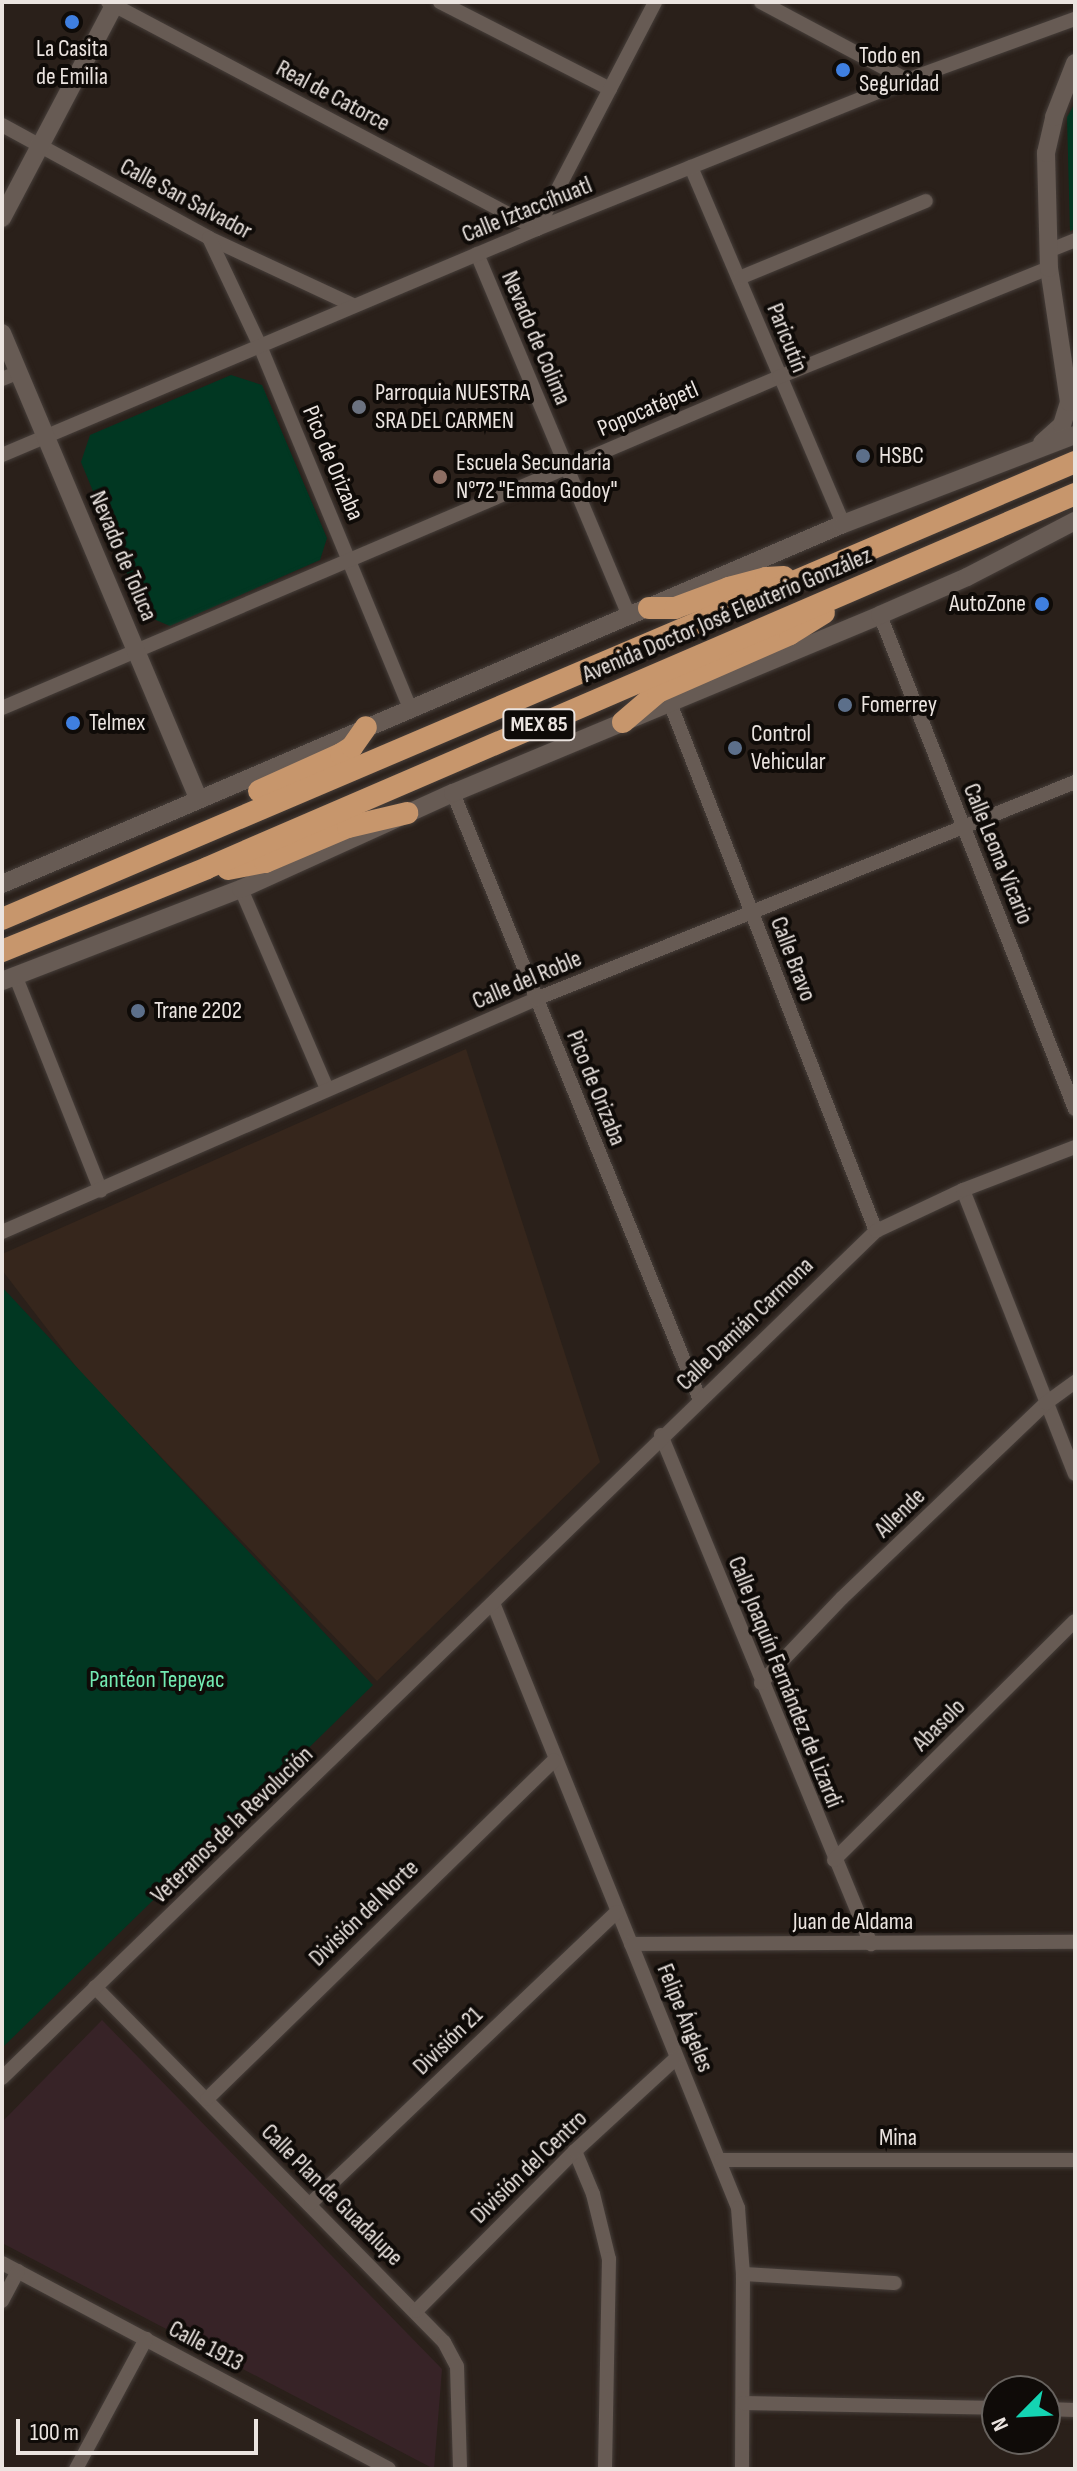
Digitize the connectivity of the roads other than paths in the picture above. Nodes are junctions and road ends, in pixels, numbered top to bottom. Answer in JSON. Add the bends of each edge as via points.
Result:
{"nodes":[{"id":1,"x":440,"y":2,"type":"edge"},
{"id":2,"x":655,"y":2,"type":"edge"},
{"id":3,"x":761,"y":2,"type":"edge"},
{"id":4,"x":113,"y":3,"type":"edge"},
{"id":5,"x":1075,"y":19,"type":"edge"},
{"id":6,"x":1075,"y":63,"type":"edge"},
{"id":7,"x":907,"y":80,"type":"junction"},
{"id":8,"x":610,"y":89,"type":"junction"},
{"id":9,"x":2,"y":125,"type":"edge"},
{"id":10,"x":42,"y":146,"type":"junction"},
{"id":11,"x":691,"y":167,"type":"junction"},
{"id":12,"x":926,"y":201,"type":"dead end"},
{"id":13,"x":2,"y":218,"type":"edge"},
{"id":14,"x":537,"y":229,"type":"junction"},
{"id":15,"x":209,"y":238,"type":"junction"},
{"id":16,"x":1075,"y":240,"type":"edge"},
{"id":17,"x":477,"y":254,"type":"junction"},
{"id":18,"x":1048,"y":259,"type":"junction"},
{"id":19,"x":739,"y":278,"type":"junction"},
{"id":20,"x":353,"y":305,"type":"junction"},
{"id":21,"x":2,"y":333,"type":"edge"},
{"id":22,"x":260,"y":346,"type":"junction"},
{"id":23,"x":10,"y":376,"type":"edge"},
{"id":24,"x":779,"y":377,"type":"junction"},
{"id":25,"x":1075,"y":435,"type":"edge"},
{"id":26,"x":47,"y":437,"type":"junction"},
{"id":27,"x":2,"y":455,"type":"edge"},
{"id":28,"x":1023,"y":456,"type":"junction"},
{"id":29,"x":1075,"y":462,"type":"edge"},
{"id":30,"x":566,"y":468,"type":"junction"},
{"id":31,"x":1075,"y":494,"type":"edge"},
{"id":32,"x":1075,"y":521,"type":"edge"},
{"id":33,"x":843,"y":524,"type":"junction"},
{"id":34,"x":350,"y":560,"type":"junction"},
{"id":35,"x":805,"y":576,"type":"junction"},
{"id":36,"x":845,"y":593,"type":"junction"},
{"id":37,"x":639,"y":612,"type":"junction"},
{"id":38,"x":880,"y":615,"type":"junction"},
{"id":39,"x":138,"y":651,"type":"junction"},
{"id":40,"x":670,"y":703,"type":"junction"},
{"id":41,"x":2,"y":708,"type":"edge"},
{"id":42,"x":410,"y":708,"type":"junction"},
{"id":43,"x":623,"y":722,"type":"junction"},
{"id":44,"x":366,"y":727,"type":"junction"},
{"id":45,"x":1075,"y":782,"type":"edge"},
{"id":46,"x":453,"y":793,"type":"junction"},
{"id":47,"x":198,"y":798,"type":"junction"},
{"id":48,"x":407,"y":813,"type":"junction"},
{"id":49,"x":963,"y":826,"type":"junction"},
{"id":50,"x":203,"y":831,"type":"junction"},
{"id":51,"x":207,"y":868,"type":"junction"},
{"id":52,"x":2,"y":884,"type":"edge"},
{"id":53,"x":241,"y":889,"type":"junction"},
{"id":54,"x":751,"y":911,"type":"junction"},
{"id":55,"x":2,"y":919,"type":"edge"},
{"id":56,"x":2,"y":951,"type":"edge"},
{"id":57,"x":9,"y":978,"type":"edge"},
{"id":58,"x":536,"y":999,"type":"junction"},
{"id":59,"x":327,"y":1089,"type":"junction"},
{"id":60,"x":1075,"y":1109,"type":"edge"},
{"id":61,"x":1075,"y":1147,"type":"edge"},
{"id":62,"x":963,"y":1190,"type":"junction"},
{"id":63,"x":101,"y":1191,"type":"junction"},
{"id":64,"x":876,"y":1231,"type":"junction"},
{"id":65,"x":2,"y":1232,"type":"edge"},
{"id":66,"x":1075,"y":1382,"type":"edge"},
{"id":67,"x":700,"y":1400,"type":"junction"},
{"id":68,"x":1046,"y":1403,"type":"junction"},
{"id":69,"x":661,"y":1435,"type":"junction"},
{"id":70,"x":1075,"y":1474,"type":"edge"},
{"id":71,"x":493,"y":1603,"type":"junction"},
{"id":72,"x":1075,"y":1621,"type":"edge"},
{"id":73,"x":761,"y":1683,"type":"junction"},
{"id":74,"x":554,"y":1760,"type":"junction"},
{"id":75,"x":834,"y":1860,"type":"junction"},
{"id":76,"x":617,"y":1912,"type":"junction"},
{"id":77,"x":1075,"y":1942,"type":"edge"},
{"id":78,"x":631,"y":1944,"type":"junction"},
{"id":79,"x":871,"y":1944,"type":"junction"},
{"id":80,"x":95,"y":1987,"type":"junction"},
{"id":81,"x":676,"y":2058,"type":"junction"},
{"id":82,"x":2,"y":2078,"type":"edge"},
{"id":83,"x":207,"y":2099,"type":"junction"},
{"id":84,"x":575,"y":2151,"type":"junction"},
{"id":85,"x":721,"y":2160,"type":"junction"},
{"id":86,"x":1075,"y":2160,"type":"edge"},
{"id":87,"x":311,"y":2203,"type":"junction"},
{"id":88,"x":2,"y":2263,"type":"edge"},
{"id":89,"x":18,"y":2271,"type":"junction"},
{"id":90,"x":743,"y":2274,"type":"junction"},
{"id":91,"x":895,"y":2283,"type":"dead end"},
{"id":92,"x":2,"y":2301,"type":"edge"},
{"id":93,"x":416,"y":2311,"type":"junction"},
{"id":94,"x":146,"y":2339,"type":"junction"},
{"id":95,"x":743,"y":2403,"type":"junction"},
{"id":96,"x":981,"y":2408,"type":"edge"},
{"id":97,"x":76,"y":2469,"type":"edge"},
{"id":98,"x":389,"y":2469,"type":"edge"},
{"id":99,"x":460,"y":2469,"type":"edge"},
{"id":100,"x":605,"y":2469,"type":"edge"},
{"id":101,"x":742,"y":2469,"type":"edge"}],
"edges":[{"from":1,"to":8,"type":"street"},
{"from":2,"to":8,"type":"street"},
{"from":3,"to":7,"type":"street"},
{"from":4,"to":10,"type":"street"},
{"from":4,"to":14,"type":"street","name":"Real de Catorce"},
{"from":5,"to":7,"type":"street","name":"Calle Iztaccíhuatl"},
{"from":6,"to":18,"type":"street","via":[[1046,153]]},
{"from":7,"to":11,"type":"street","name":"Calle Iztaccíhuatl"},
{"from":8,"to":14,"type":"street"},
{"from":9,"to":10,"type":"street","name":"Calle San Salvador"},
{"from":10,"to":13,"type":"street"},
{"from":10,"to":15,"type":"street","name":"Calle San Salvador"},
{"from":11,"to":14,"type":"street","name":"Calle Iztaccíhuatl"},
{"from":11,"to":19,"type":"street","name":"Paricutín"},
{"from":12,"to":19,"type":"street"},
{"from":14,"to":17,"type":"street","name":"Calle Iztaccíhuatl"},
{"from":15,"to":20,"type":"street","name":"Calle San Salvador"},
{"from":15,"to":22,"type":"street","name":"Pico de Orizaba"},
{"from":16,"to":18,"type":"street","name":"Popocatépetl"},
{"from":17,"to":20,"type":"street","name":"Calle Iztaccíhuatl"},
{"from":17,"to":30,"type":"street","name":"Nevado de Colima"},
{"from":18,"to":24,"type":"street","name":"Popocatépetl"},
{"from":18,"to":28,"type":"street","via":[[1069,402],[1067,416],[1051,436]]},
{"from":19,"to":24,"type":"street","name":"Paricutín"},
{"from":20,"to":22,"type":"street","name":"Calle Iztaccíhuatl"},
{"from":21,"to":23,"type":"street","name":"Nevado de Toluca"},
{"from":22,"to":26,"type":"street","name":"Calle Iztaccíhuatl"},
{"from":22,"to":34,"type":"street","name":"Pico de Orizaba"},
{"from":23,"to":26,"type":"street","name":"Nevado de Toluca"},
{"from":24,"to":30,"type":"street","name":"Popocatépetl"},
{"from":24,"to":33,"type":"street","name":"Paricutín"},
{"from":25,"to":28,"type":"street"},
{"from":26,"to":27,"type":"street","name":"Calle Iztaccíhuatl"},
{"from":26,"to":39,"type":"street","name":"Nevado de Toluca"},
{"from":28,"to":33,"type":"street"},
{"from":29,"to":35,"type":"highway","name":"Avenida Doctor José Eleuterio González","number":"MEX 85"},
{"from":30,"to":34,"type":"street","name":"Popocatépetl"},
{"from":30,"to":37,"type":"street","name":"Nevado de Colima"},
{"from":31,"to":36,"type":"highway","name":"Avenida Doctor José Eleuterio González","number":"MEX 85"},
{"from":32,"to":38,"type":"street"},
{"from":33,"to":37,"type":"street"},
{"from":34,"to":39,"type":"street","name":"Popocatépetl"},
{"from":34,"to":42,"type":"street","name":"Pico de Orizaba"},
{"from":35,"to":37,"type":"highway","via":[[766,578],[675,608]]},
{"from":35,"to":50,"type":"highway","name":"Avenida Doctor José Eleuterio González","number":"MEX 85"},
{"from":36,"to":43,"type":"highway","via":[[806,626],[658,692]]},
{"from":36,"to":51,"type":"highway","name":"Avenida Doctor José Eleuterio González","number":"MEX 85"},
{"from":37,"to":42,"type":"street"},
{"from":38,"to":40,"type":"street"},
{"from":38,"to":49,"type":"street","name":"Calle Leona Vicario"},
{"from":39,"to":41,"type":"street","name":"Popocatépetl"},
{"from":39,"to":47,"type":"street","name":"Nevado de Toluca"},
{"from":40,"to":43,"type":"street"},
{"from":40,"to":54,"type":"street","name":"Calle Bravo"},
{"from":42,"to":44,"type":"street"},
{"from":43,"to":46,"type":"street"},
{"from":44,"to":47,"type":"street"},
{"from":44,"to":50,"type":"highway","via":[[341,754],[219,809]]},
{"from":45,"to":49,"type":"street","name":"Calle del Roble"},
{"from":46,"to":48,"type":"street"},
{"from":46,"to":58,"type":"street","name":"Pico de Orizaba"},
{"from":47,"to":52,"type":"street"},
{"from":48,"to":51,"type":"highway","via":[[348,827],[265,862]]},
{"from":48,"to":53,"type":"street"},
{"from":49,"to":54,"type":"street","name":"Calle del Roble"},
{"from":49,"to":60,"type":"street","name":"Calle Leona Vicario"},
{"from":50,"to":55,"type":"highway","name":"Avenida Doctor José Eleuterio González","number":"MEX 85"},
{"from":51,"to":56,"type":"highway","name":"Avenida Doctor José Eleuterio González","number":"MEX 85"},
{"from":53,"to":57,"type":"street"},
{"from":53,"to":59,"type":"street"},
{"from":54,"to":58,"type":"street","name":"Calle del Roble"},
{"from":54,"to":64,"type":"street","name":"Calle Bravo"},
{"from":57,"to":63,"type":"street"},
{"from":58,"to":59,"type":"street","name":"Calle del Roble"},
{"from":58,"to":67,"type":"street","name":"Pico de Orizaba"},
{"from":59,"to":63,"type":"street","name":"Calle del Roble"},
{"from":61,"to":62,"type":"street","name":"Calle Damián Carmona"},
{"from":62,"to":64,"type":"street","name":"Calle Damián Carmona"},
{"from":62,"to":68,"type":"street"},
{"from":63,"to":65,"type":"street","name":"Calle del Roble"},
{"from":64,"to":67,"type":"street","name":"Calle Damián Carmona"},
{"from":66,"to":68,"type":"street","name":"Allende"},
{"from":67,"to":69,"type":"street","name":"Calle Damián Carmona"},
{"from":68,"to":70,"type":"street"},
{"from":68,"to":73,"type":"street","name":"Allende"},
{"from":69,"to":71,"type":"street","name":"Calle Damián Carmona"},
{"from":69,"to":73,"type":"street","name":"Calle Joaquín Fernández de Lizardi"},
{"from":71,"to":74,"type":"street","name":"Felipe Ángeles"},
{"from":71,"to":80,"type":"street","name":"Veteranos de la Revolución"},
{"from":72,"to":75,"type":"street","name":"Abasolo"},
{"from":73,"to":75,"type":"street","name":"Calle Joaquín Fernández de Lizardi"},
{"from":74,"to":76,"type":"street","name":"Felipe Ángeles"},
{"from":74,"to":83,"type":"street","name":"División del Norte"},
{"from":75,"to":79,"type":"street","name":"Calle Joaquín Fernández de Lizardi"},
{"from":76,"to":78,"type":"street","name":"Felipe Ángeles"},
{"from":76,"to":87,"type":"street","name":"División 21"},
{"from":77,"to":79,"type":"street","name":"Juan de Aldama"},
{"from":78,"to":79,"type":"street","name":"Juan de Aldama"},
{"from":78,"to":81,"type":"street","name":"Felipe Ángeles"},
{"from":80,"to":82,"type":"street","name":"Veteranos de la Revolución"},
{"from":80,"to":83,"type":"street","name":"Calle Plan de Guadalupe"},
{"from":81,"to":84,"type":"street","name":"División del Centro"},
{"from":81,"to":85,"type":"street","name":"Felipe Ángeles"},
{"from":83,"to":87,"type":"street","name":"Calle Plan de Guadalupe"},
{"from":84,"to":93,"type":"street","name":"División del Centro"},
{"from":84,"to":100,"type":"street","via":[[593,2194],[609,2259]]},
{"from":85,"to":86,"type":"street","name":"Mina"},
{"from":85,"to":90,"type":"street","name":"Felipe Ángeles","via":[[738,2208]]},
{"from":87,"to":93,"type":"street","name":"Calle Plan de Guadalupe"},
{"from":88,"to":89,"type":"street","name":"Calle 1913"},
{"from":89,"to":92,"type":"street"},
{"from":89,"to":94,"type":"street","name":"Calle 1913"},
{"from":90,"to":91,"type":"street"},
{"from":90,"to":95,"type":"street","name":"Felipe Ángeles"},
{"from":93,"to":99,"type":"street","name":"Calle Plan de Guadalupe","via":[[457,2366]]},
{"from":94,"to":97,"type":"street"},
{"from":94,"to":98,"type":"street","name":"Calle 1913"},
{"from":95,"to":96,"type":"street"},
{"from":95,"to":101,"type":"street","name":"Felipe Ángeles"}]}
